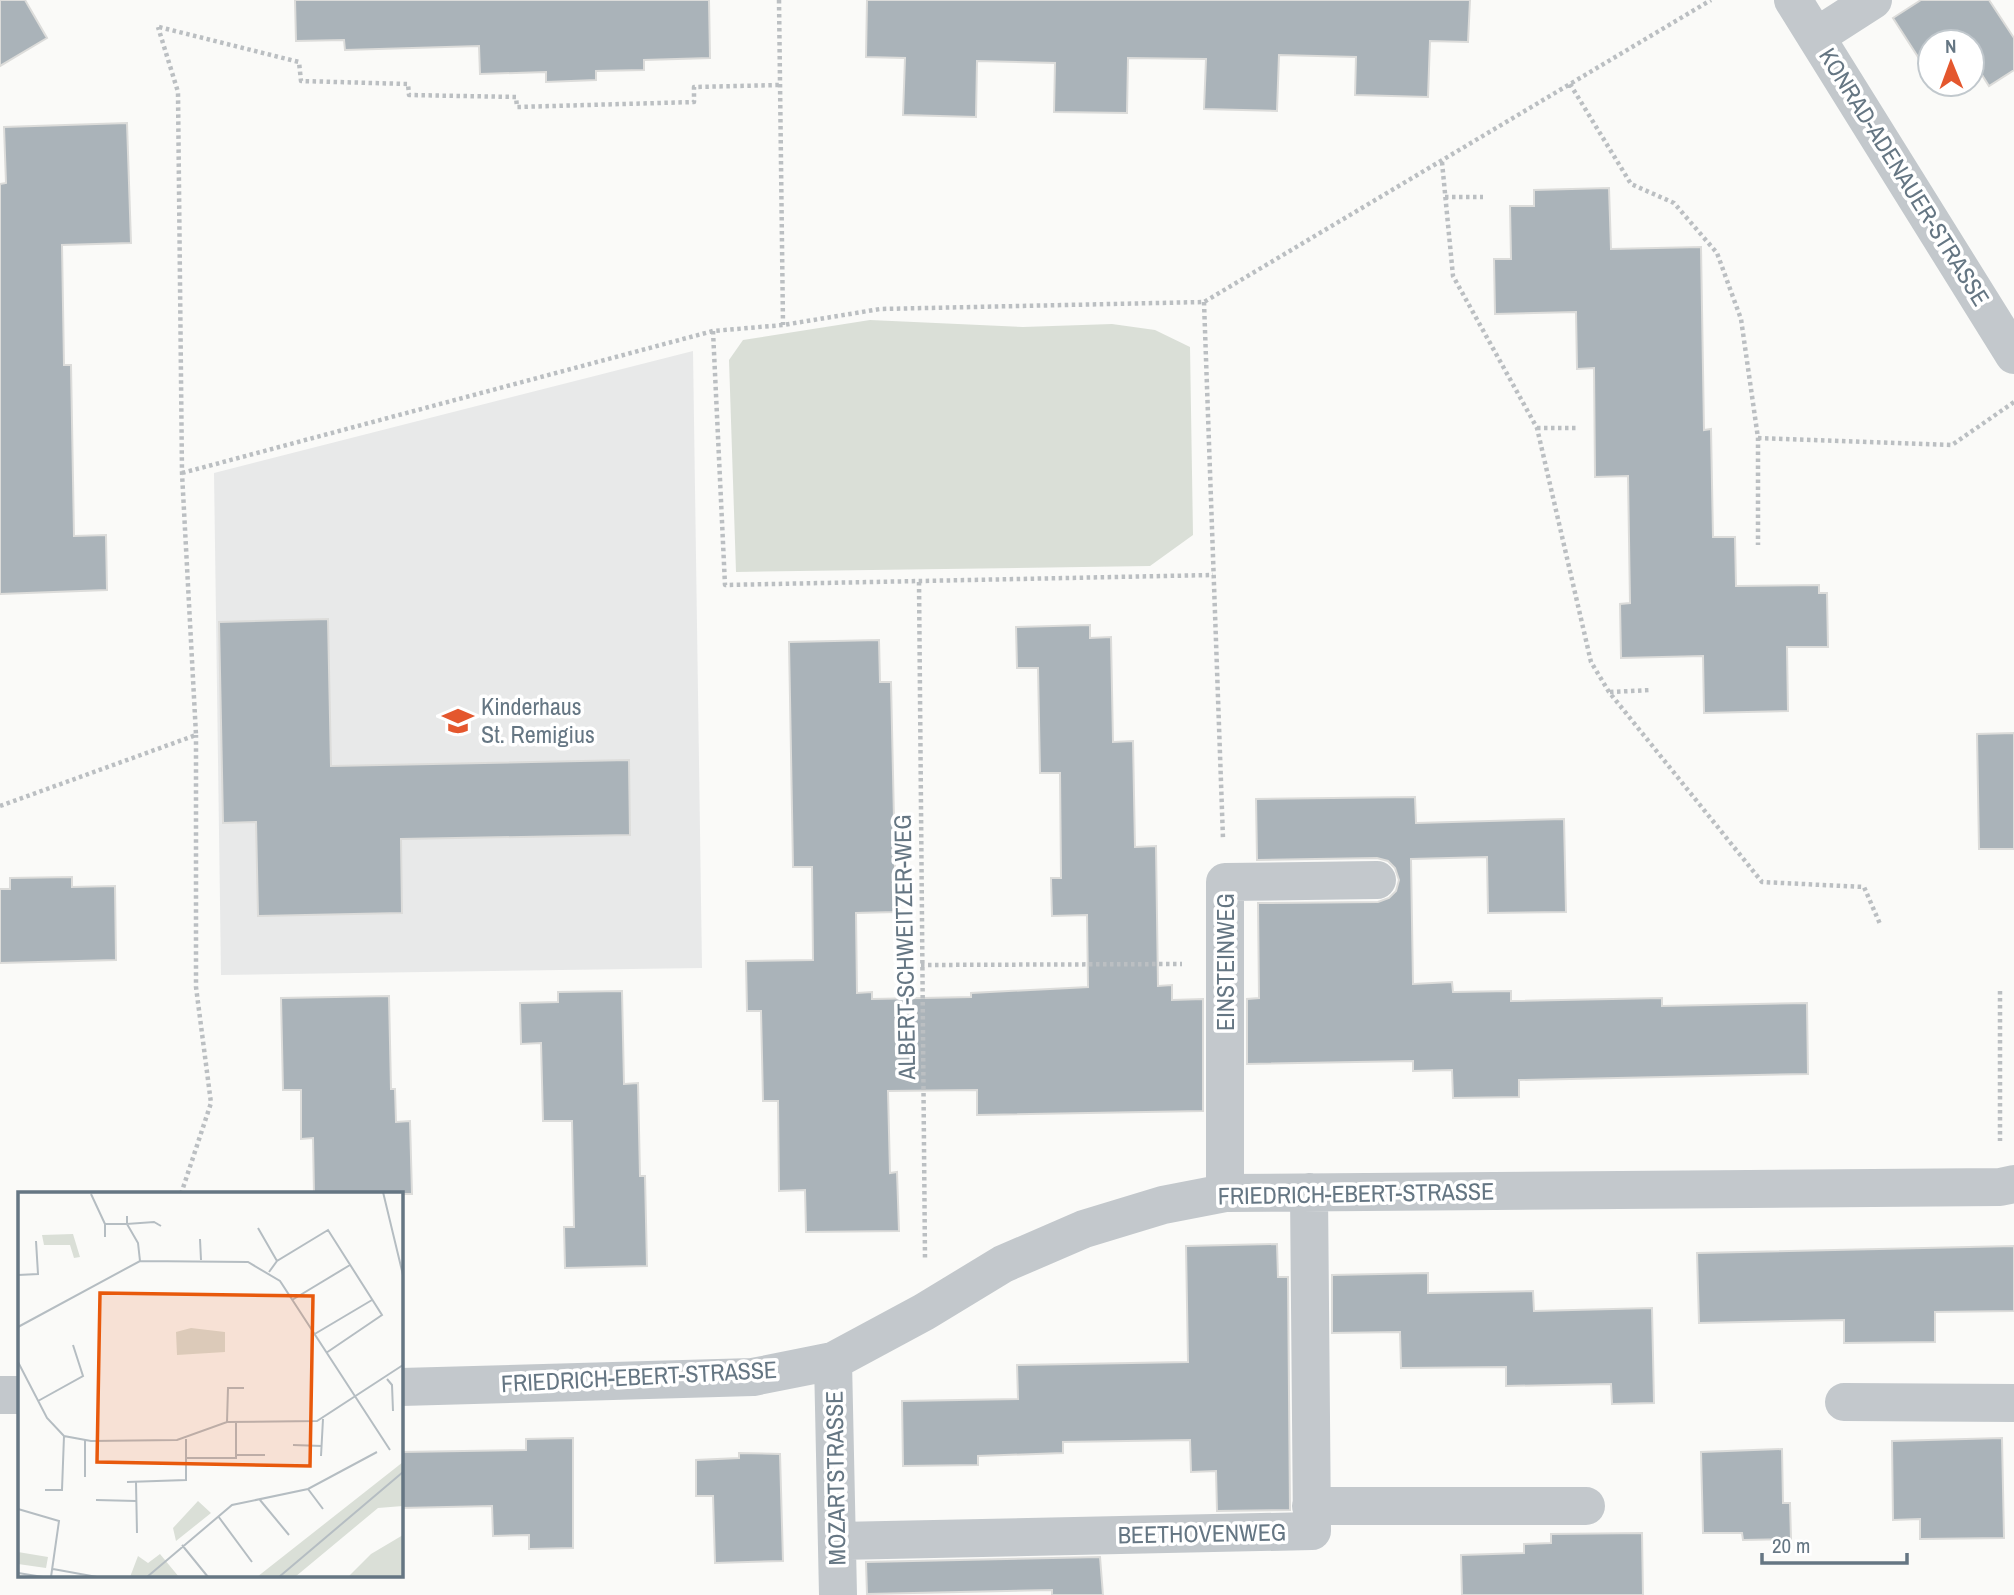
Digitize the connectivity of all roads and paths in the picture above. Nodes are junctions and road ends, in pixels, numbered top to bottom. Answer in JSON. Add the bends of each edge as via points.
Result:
{"nodes":[{"id":1,"x":779,"y":0,"type":"edge"},
{"id":2,"x":1711,"y":0,"type":"edge"},
{"id":3,"x":1793,"y":0,"type":"edge"},
{"id":4,"x":1874,"y":0,"type":"edge"},
{"id":5,"x":1817,"y":36,"type":"junction"},
{"id":6,"x":1570,"y":84,"type":"junction"},
{"id":7,"x":779,"y":85,"type":"junction"},
{"id":8,"x":1442,"y":162,"type":"junction"},
{"id":9,"x":1445,"y":197,"type":"junction"},
{"id":10,"x":1483,"y":197,"type":"dead end"},
{"id":11,"x":1204,"y":302,"type":"junction"},
{"id":12,"x":783,"y":325,"type":"junction"},
{"id":13,"x":713,"y":331,"type":"junction"},
{"id":14,"x":2014,"y":355,"type":"edge"},
{"id":15,"x":2014,"y":402,"type":"edge"},
{"id":16,"x":1537,"y":428,"type":"junction"},
{"id":17,"x":1578,"y":428,"type":"dead end"},
{"id":18,"x":1758,"y":438,"type":"junction"},
{"id":19,"x":183,"y":473,"type":"junction"},
{"id":20,"x":1758,"y":545,"type":"dead end"},
{"id":21,"x":1213,"y":575,"type":"junction"},
{"id":22,"x":919,"y":582,"type":"junction"},
{"id":23,"x":1651,"y":690,"type":"dead end"},
{"id":24,"x":1609,"y":692,"type":"junction"},
{"id":25,"x":196,"y":735,"type":"junction"},
{"id":26,"x":0,"y":806,"type":"edge"},
{"id":27,"x":1377,"y":880,"type":"dead end"},
{"id":28,"x":1225,"y":882,"type":"junction"},
{"id":29,"x":1880,"y":924,"type":"dead end"},
{"id":30,"x":1226,"y":964,"type":"junction"},
{"id":31,"x":921,"y":965,"type":"junction"},
{"id":32,"x":2000,"y":991,"type":"dead end"},
{"id":33,"x":2007,"y":1186,"type":"edge"},
{"id":34,"x":182,"y":1192,"type":"edge"},
{"id":35,"x":1309,"y":1192,"type":"junction"},
{"id":36,"x":1225,"y":1193,"type":"junction"},
{"id":37,"x":924,"y":1312,"type":"junction"},
{"id":38,"x":833,"y":1361,"type":"junction"},
{"id":39,"x":402,"y":1387,"type":"edge"},
{"id":40,"x":0,"y":1395,"type":"edge"},
{"id":41,"x":18,"y":1395,"type":"edge"},
{"id":42,"x":1844,"y":1402,"type":"dead end"},
{"id":43,"x":2014,"y":1403,"type":"edge"},
{"id":44,"x":1311,"y":1506,"type":"junction"},
{"id":45,"x":1586,"y":1506,"type":"dead end"},
{"id":46,"x":838,"y":1541,"type":"junction"},
{"id":47,"x":838,"y":1595,"type":"edge"}],
"edges":[{"from":1,"to":7,"type":"path"},
{"from":2,"to":6,"type":"path"},
{"from":3,"to":5,"type":"street","name":"KONRAD-ADENAUER-STRASSE"},
{"from":4,"to":5,"type":"street"},
{"from":5,"to":14,"type":"street","name":"KONRAD-ADENAUER-STRASSE"},
{"from":6,"to":8,"type":"path"},
{"from":6,"to":18,"type":"path","via":[[1631,184],[1674,203],[1717,253],[1741,319]]},
{"from":7,"to":12,"type":"path"},
{"from":7,"to":19,"type":"path","via":[[694,87],[694,102],[517,107],[516,97],[409,95],[408,84],[300,81],[299,62],[158,27],[178,92]]},
{"from":8,"to":9,"type":"path"},
{"from":8,"to":11,"type":"path"},
{"from":9,"to":10,"type":"path"},
{"from":9,"to":16,"type":"path","via":[[1453,276]]},
{"from":11,"to":12,"type":"path","via":[[880,309]]},
{"from":11,"to":21,"type":"path"},
{"from":12,"to":13,"type":"path"},
{"from":13,"to":19,"type":"path"},
{"from":13,"to":22,"type":"path","via":[[725,584]]},
{"from":15,"to":18,"type":"path","via":[[1952,445]]},
{"from":16,"to":17,"type":"path"},
{"from":16,"to":24,"type":"path","via":[[1591,662]]},
{"from":18,"to":20,"type":"path"},
{"from":19,"to":25,"type":"path"},
{"from":21,"to":22,"type":"path"},
{"from":21,"to":28,"type":"path"},
{"from":22,"to":31,"type":"path","name":"ALBERT-SCHWEITZER-WEG"},
{"from":23,"to":24,"type":"path"},
{"from":24,"to":29,"type":"path","via":[[1762,882],[1864,887]]},
{"from":25,"to":26,"type":"path"},
{"from":25,"to":34,"type":"path","via":[[196,987],[211,1103]]},
{"from":27,"to":28,"type":"street","name":"EINSTEINWEG"},
{"from":28,"to":30,"type":"street","name":"EINSTEINWEG"},
{"from":30,"to":31,"type":"path"},
{"from":30,"to":36,"type":"street","name":"EINSTEINWEG"},
{"from":31,"to":37,"type":"path","name":"ALBERT-SCHWEITZER-WEG"},
{"from":32,"to":33,"type":"path"},
{"from":33,"to":35,"type":"street","name":"FRIEDRICH-EBERT-STRASSE"},
{"from":35,"to":36,"type":"street","name":"FRIEDRICH-EBERT-STRASSE"},
{"from":35,"to":44,"type":"street","name":"BEETHOVENWEG"},
{"from":36,"to":37,"type":"street","name":"FRIEDRICH-EBERT-STRASSE","via":[[1163,1205],[1084,1229],[1003,1264]]},
{"from":37,"to":38,"type":"street","name":"FRIEDRICH-EBERT-STRASSE"},
{"from":38,"to":39,"type":"street","name":"FRIEDRICH-EBERT-STRASSE","via":[[753,1377]]},
{"from":38,"to":46,"type":"street","name":"MOZARTSTRASSE"},
{"from":40,"to":41,"type":"street"},
{"from":42,"to":43,"type":"street"},
{"from":44,"to":45,"type":"street"},
{"from":44,"to":46,"type":"street","name":"BEETHOVENWEG","via":[[1312,1531]]},
{"from":46,"to":47,"type":"street","name":"MOZARTSTRASSE"}]}
